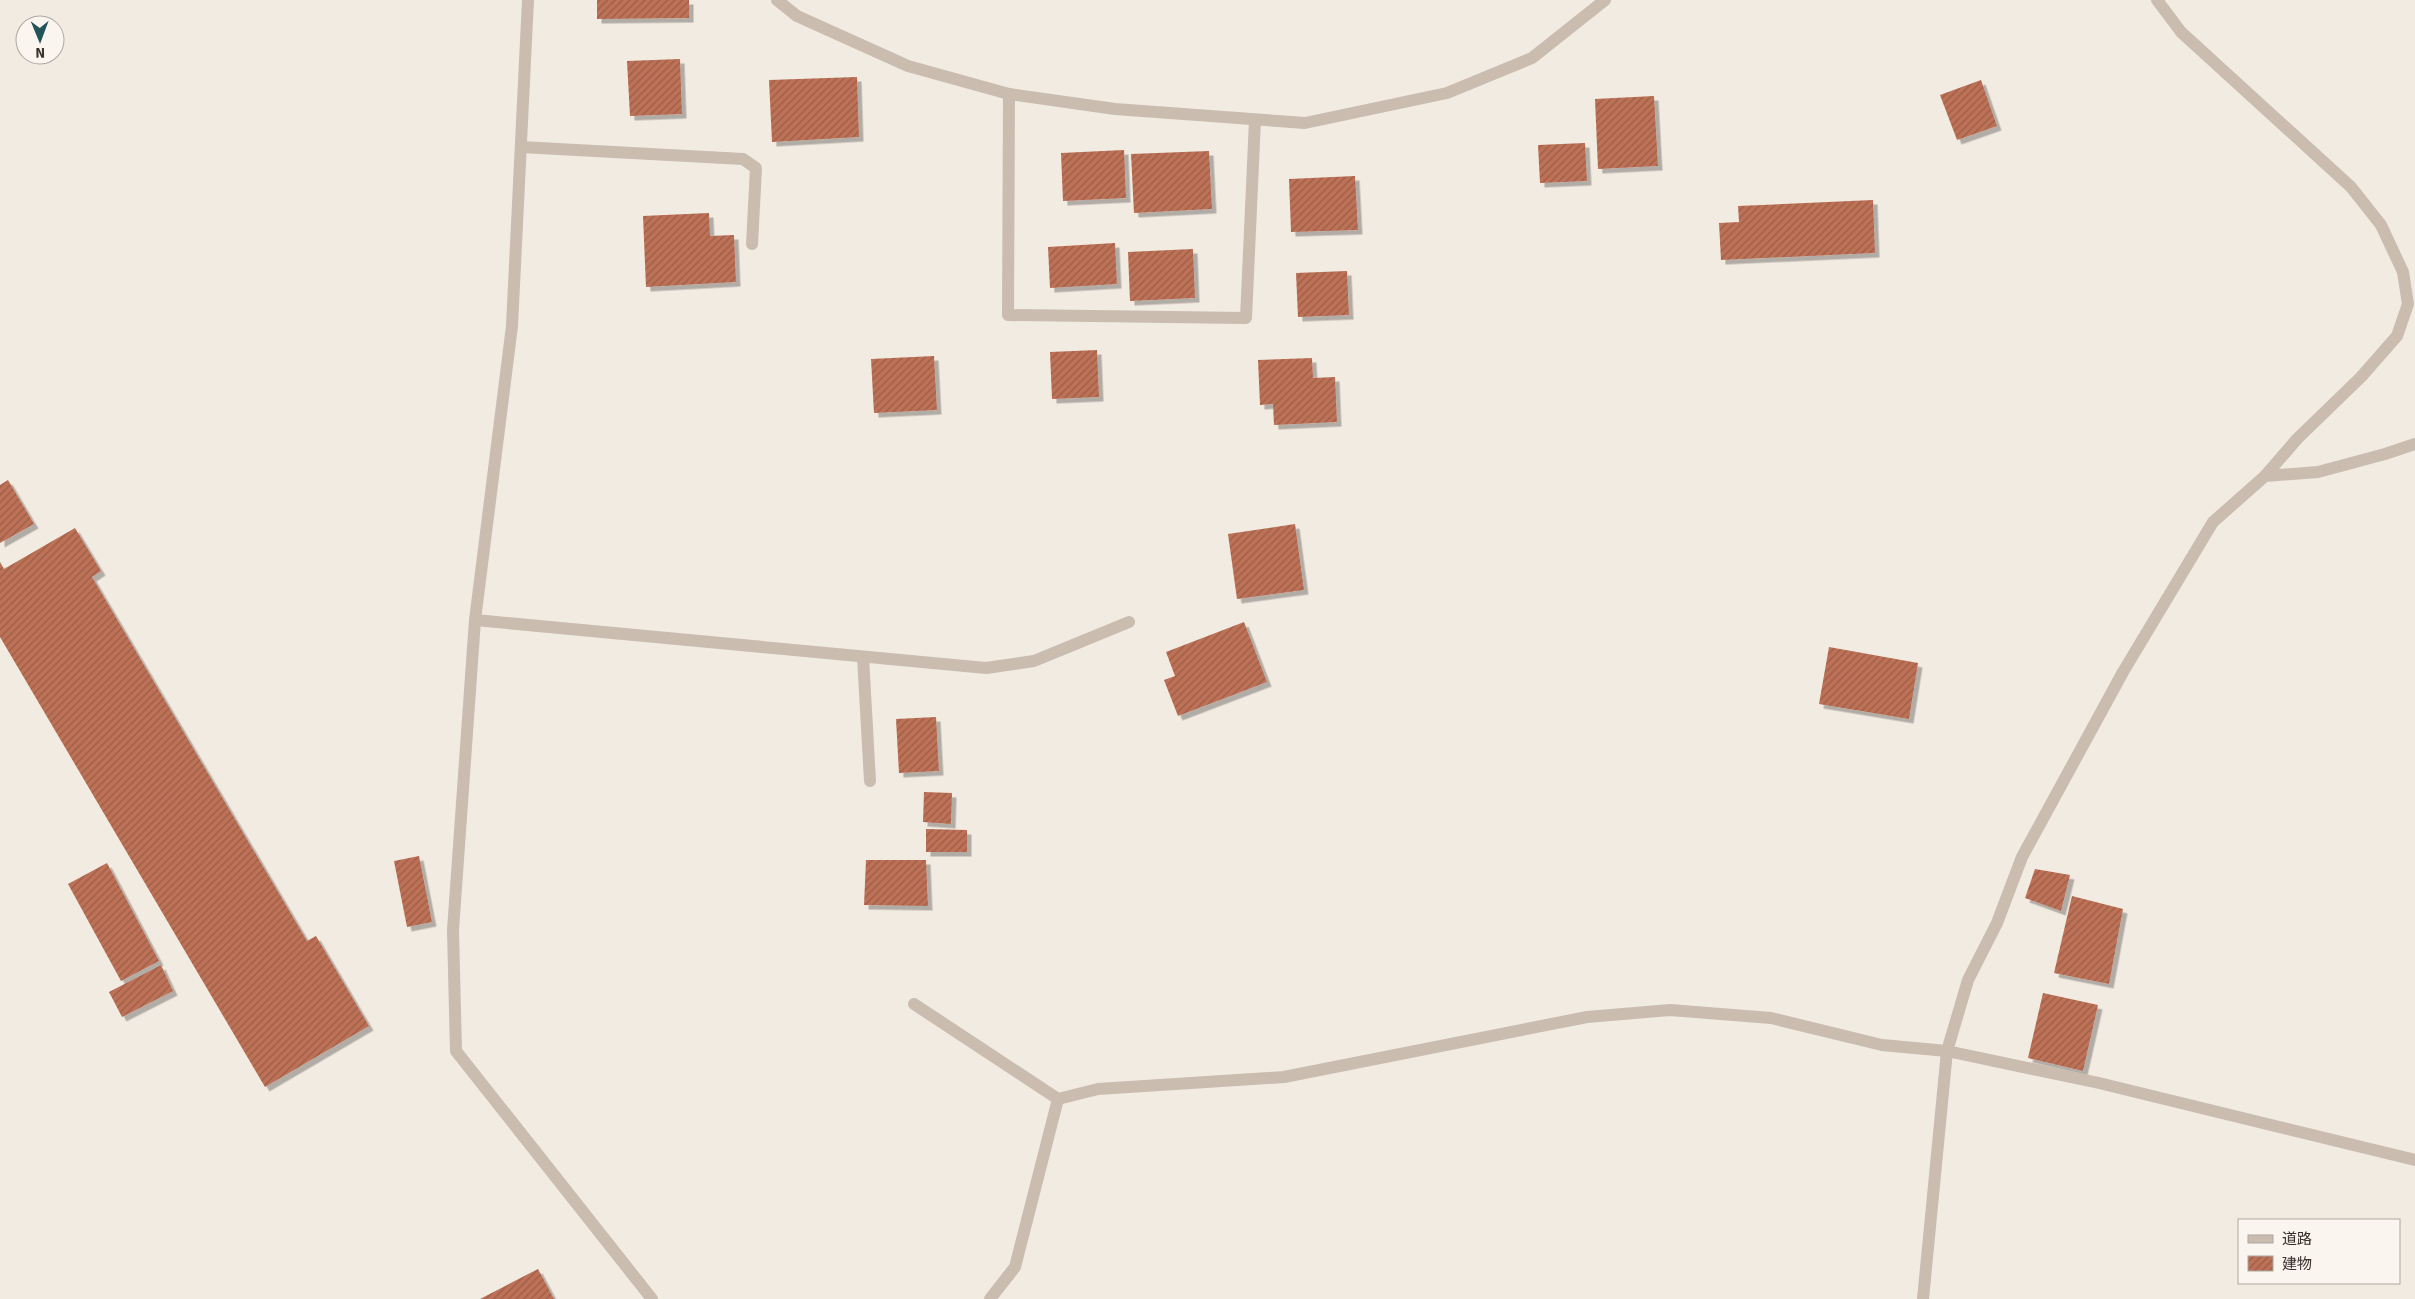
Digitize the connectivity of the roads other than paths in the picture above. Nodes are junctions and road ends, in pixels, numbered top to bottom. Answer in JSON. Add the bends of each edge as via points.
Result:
{"nodes":[{"id":1,"x":528,"y":0,"type":"edge"},
{"id":2,"x":777,"y":0,"type":"edge"},
{"id":3,"x":1606,"y":0,"type":"edge"},
{"id":4,"x":2157,"y":0,"type":"edge"},
{"id":5,"x":1009,"y":94,"type":"junction"},
{"id":6,"x":1255,"y":120,"type":"junction"},
{"id":7,"x":521,"y":147,"type":"junction"},
{"id":8,"x":752,"y":244,"type":"dead end"},
{"id":9,"x":2415,"y":444,"type":"edge"},
{"id":10,"x":2265,"y":476,"type":"junction"},
{"id":11,"x":475,"y":620,"type":"junction"},
{"id":12,"x":1129,"y":622,"type":"dead end"},
{"id":13,"x":863,"y":657,"type":"junction"},
{"id":14,"x":870,"y":781,"type":"dead end"},
{"id":15,"x":914,"y":1004,"type":"dead end"},
{"id":16,"x":1947,"y":1051,"type":"junction"},
{"id":17,"x":1058,"y":1099,"type":"junction"},
{"id":18,"x":2415,"y":1160,"type":"edge"},
{"id":19,"x":652,"y":1299,"type":"edge"},
{"id":20,"x":990,"y":1299,"type":"edge"},
{"id":21,"x":1923,"y":1299,"type":"edge"}],
"edges":[{"from":1,"to":7,"type":"street"},
{"from":2,"to":5,"type":"street","via":[[797,16],[908,66]]},
{"from":3,"to":6,"type":"street","via":[[1532,58],[1447,93],[1305,123]]},
{"from":4,"to":10,"type":"street","via":[[2180,32],[2351,187],[2381,225],[2403,272],[2408,304],[2397,336],[2362,377],[2297,439]]},
{"from":5,"to":6,"type":"street","via":[[1115,109]]},
{"from":5,"to":6,"type":"street","via":[[1008,315],[1246,318]]},
{"from":7,"to":8,"type":"street","via":[[743,159],[756,168]]},
{"from":7,"to":11,"type":"street","via":[[512,326]]},
{"from":9,"to":10,"type":"street","via":[[2318,472]]},
{"from":10,"to":16,"type":"street","via":[[2213,522],[2122,672],[2022,857],[1996,923],[1968,980]]},
{"from":11,"to":13,"type":"street"},
{"from":11,"to":19,"type":"street","via":[[453,930],[456,1051]]},
{"from":12,"to":13,"type":"street","via":[[1034,661],[986,668]]},
{"from":13,"to":14,"type":"street"},
{"from":15,"to":17,"type":"street"},
{"from":16,"to":17,"type":"street","via":[[1882,1045],[1771,1018],[1670,1010],[1587,1017],[1284,1076],[1098,1088]]},
{"from":16,"to":18,"type":"street","via":[[2099,1083]]},
{"from":16,"to":21,"type":"street"},
{"from":17,"to":20,"type":"street","via":[[1015,1266]]}]}
